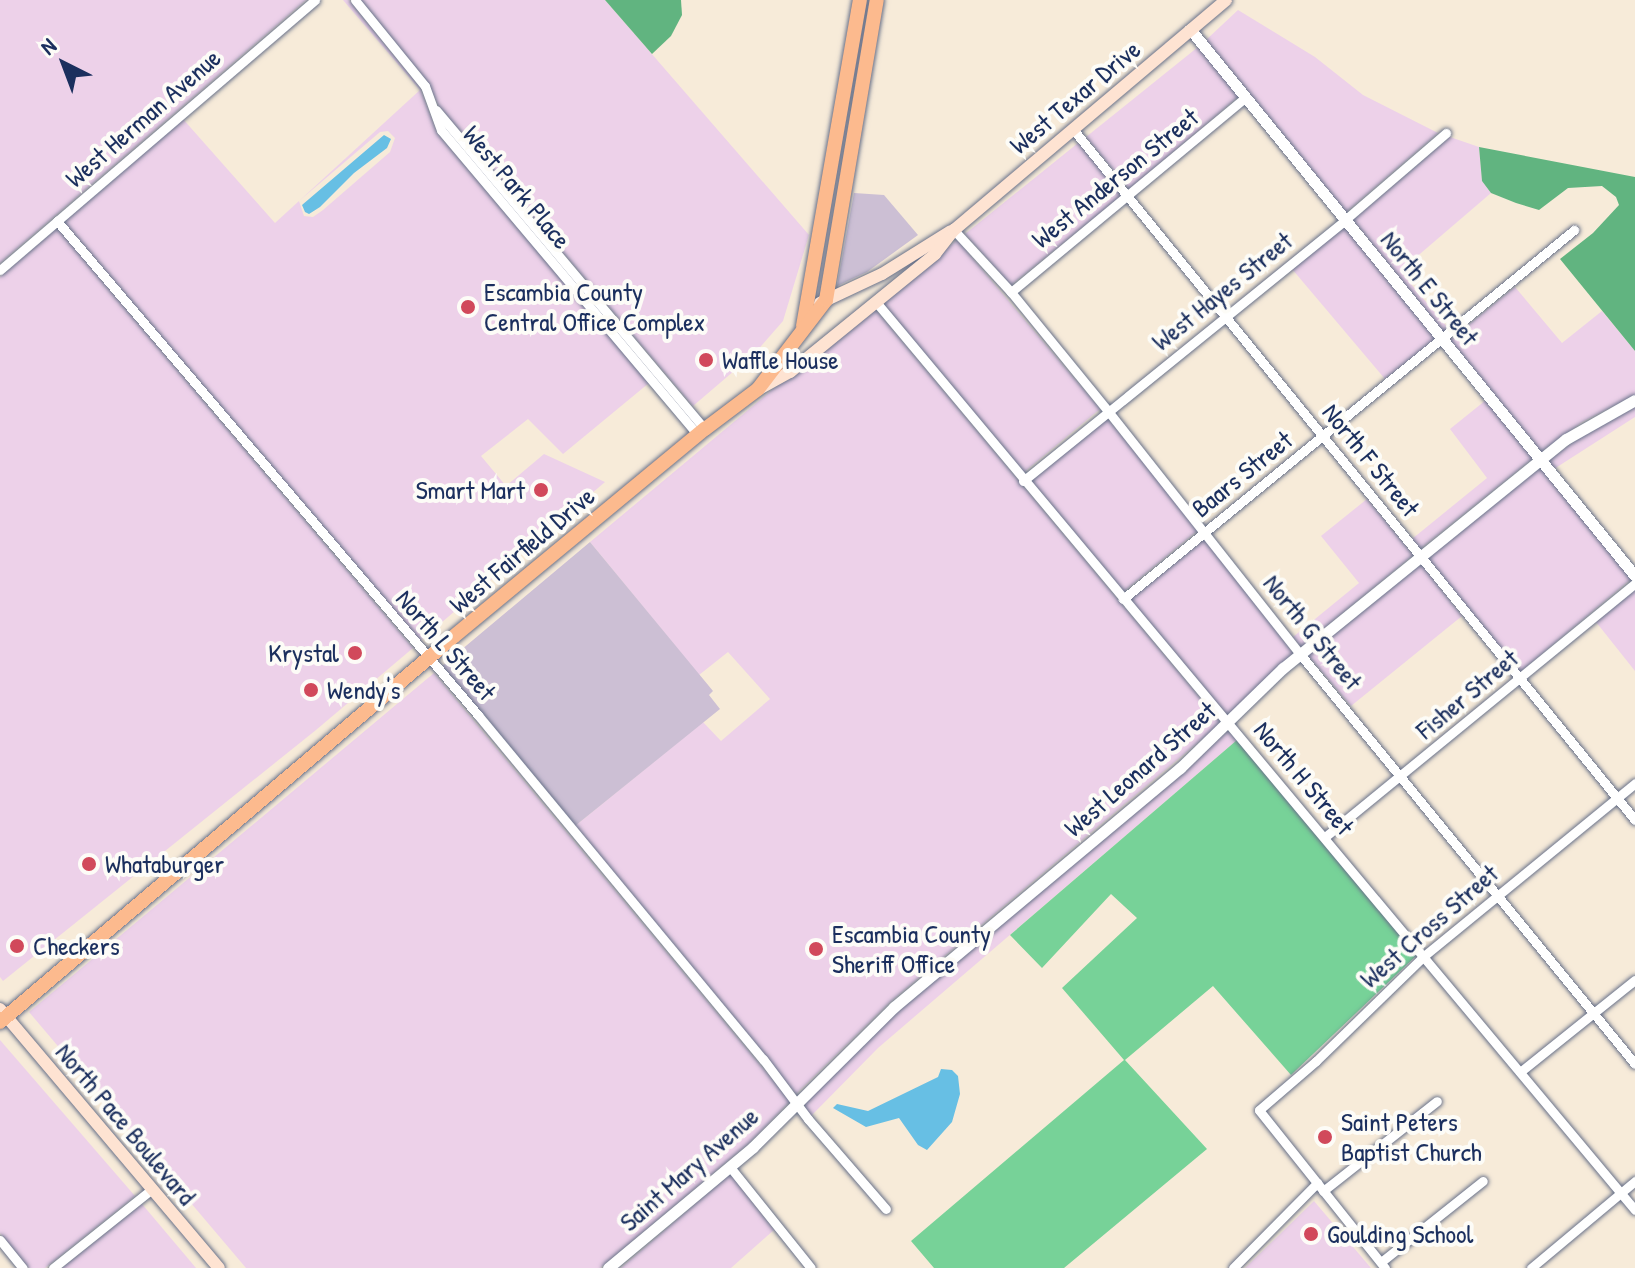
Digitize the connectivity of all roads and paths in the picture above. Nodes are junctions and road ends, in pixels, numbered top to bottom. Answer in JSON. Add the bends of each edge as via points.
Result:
{"nodes":[{"id":1,"x":315,"y":0,"type":"edge"},
{"id":2,"x":355,"y":0,"type":"edge"},
{"id":3,"x":860,"y":0,"type":"edge"},
{"id":4,"x":877,"y":0,"type":"edge"},
{"id":5,"x":1226,"y":0,"type":"edge"},
{"id":6,"x":1190,"y":29,"type":"junction"},
{"id":7,"x":1246,"y":97,"type":"junction"},
{"id":8,"x":1072,"y":128,"type":"junction"},
{"id":9,"x":1446,"y":133,"type":"dead end"},
{"id":10,"x":1129,"y":196,"type":"junction"},
{"id":11,"x":1346,"y":219,"type":"junction"},
{"id":12,"x":57,"y":221,"type":"junction"},
{"id":13,"x":954,"y":230,"type":"junction"},
{"id":14,"x":1574,"y":230,"type":"dead end"},
{"id":15,"x":0,"y":270,"type":"edge"},
{"id":16,"x":1011,"y":292,"type":"junction"},
{"id":17,"x":826,"y":300,"type":"junction"},
{"id":18,"x":876,"y":302,"type":"junction"},
{"id":19,"x":808,"y":311,"type":"junction"},
{"id":20,"x":1226,"y":315,"type":"junction"},
{"id":21,"x":801,"y":336,"type":"junction"},
{"id":22,"x":1443,"y":339,"type":"junction"},
{"id":23,"x":758,"y":389,"type":"junction"},
{"id":24,"x":1635,"y":400,"type":"edge"},
{"id":25,"x":1108,"y":411,"type":"junction"},
{"id":26,"x":702,"y":432,"type":"junction"},
{"id":27,"x":1323,"y":437,"type":"junction"},
{"id":28,"x":1540,"y":459,"type":"junction"},
{"id":29,"x":1023,"y":481,"type":"junction"},
{"id":30,"x":1205,"y":531,"type":"junction"},
{"id":31,"x":1420,"y":556,"type":"junction"},
{"id":32,"x":1635,"y":576,"type":"edge"},
{"id":33,"x":1635,"y":583,"type":"edge"},
{"id":34,"x":1123,"y":599,"type":"junction"},
{"id":35,"x":1300,"y":654,"type":"junction"},
{"id":36,"x":429,"y":659,"type":"junction"},
{"id":37,"x":1519,"y":679,"type":"junction"},
{"id":38,"x":1228,"y":723,"type":"junction"},
{"id":39,"x":1403,"y":776,"type":"junction"},
{"id":40,"x":1635,"y":783,"type":"edge"},
{"id":41,"x":1616,"y":798,"type":"junction"},
{"id":42,"x":1635,"y":820,"type":"edge"},
{"id":43,"x":1325,"y":837,"type":"junction"},
{"id":44,"x":1499,"y":894,"type":"junction"},
{"id":45,"x":1424,"y":956,"type":"junction"},
{"id":46,"x":1635,"y":980,"type":"edge"},
{"id":47,"x":1594,"y":1012,"type":"junction"},
{"id":48,"x":1,"y":1016,"type":"edge"},
{"id":49,"x":1635,"y":1064,"type":"edge"},
{"id":50,"x":1520,"y":1072,"type":"junction"},
{"id":51,"x":1437,"y":1101,"type":"dead end"},
{"id":52,"x":797,"y":1102,"type":"junction"},
{"id":53,"x":730,"y":1167,"type":"junction"},
{"id":54,"x":1483,"y":1181,"type":"dead end"},
{"id":55,"x":1635,"y":1181,"type":"edge"},
{"id":56,"x":1320,"y":1187,"type":"junction"},
{"id":57,"x":152,"y":1189,"type":"junction"},
{"id":58,"x":1621,"y":1193,"type":"junction"},
{"id":59,"x":886,"y":1209,"type":"dead end"},
{"id":60,"x":1635,"y":1210,"type":"edge"},
{"id":61,"x":0,"y":1240,"type":"edge"},
{"id":62,"x":1383,"y":1265,"type":"edge"},
{"id":63,"x":612,"y":1267,"type":"edge"},
{"id":64,"x":23,"y":1268,"type":"edge"},
{"id":65,"x":53,"y":1268,"type":"edge"},
{"id":66,"x":219,"y":1268,"type":"edge"},
{"id":67,"x":811,"y":1268,"type":"edge"},
{"id":68,"x":1233,"y":1268,"type":"edge"},
{"id":69,"x":1531,"y":1268,"type":"edge"}],
"edges":[{"from":1,"to":12,"type":"street","name":"West Herman Avenue"},
{"from":2,"to":26,"type":"street","name":"West Park Place","via":[[425,86],[441,130]]},
{"from":3,"to":19,"type":"main road","name":"West Fairfield Drive"},
{"from":4,"to":17,"type":"main road"},
{"from":5,"to":6,"type":"main road","name":"West Texar Drive"},
{"from":6,"to":7,"type":"street","name":"North E Street"},
{"from":6,"to":8,"type":"main road","name":"West Texar Drive"},
{"from":7,"to":10,"type":"street","name":"West Anderson Street"},
{"from":7,"to":11,"type":"street","name":"North E Street"},
{"from":8,"to":10,"type":"street","name":"North F Street"},
{"from":8,"to":13,"type":"main road","name":"West Texar Drive"},
{"from":9,"to":11,"type":"street","name":"West Hayes Street"},
{"from":10,"to":16,"type":"street","name":"West Anderson Street"},
{"from":10,"to":20,"type":"street","name":"North F Street"},
{"from":11,"to":20,"type":"street","name":"West Hayes Street"},
{"from":11,"to":22,"type":"street","name":"North E Street"},
{"from":12,"to":15,"type":"street","name":"West Herman Avenue"},
{"from":12,"to":36,"type":"street","name":"North L Street"},
{"from":13,"to":16,"type":"street","name":"North G Street"},
{"from":13,"to":17,"type":"main road","name":"West Texar Drive","via":[[882,274]]},
{"from":13,"to":18,"type":"main road","name":"West Texar Drive","via":[[935,254]]},
{"from":14,"to":22,"type":"street","name":"Baars Street"},
{"from":16,"to":25,"type":"street","name":"North G Street"},
{"from":17,"to":19,"type":"main road","name":"West Texar Drive"},
{"from":17,"to":21,"type":"main road"},
{"from":18,"to":23,"type":"main road","name":"West Texar Drive","via":[[790,372]]},
{"from":18,"to":29,"type":"street","name":"North H Street"},
{"from":19,"to":21,"type":"main road","name":"West Fairfield Drive"},
{"from":20,"to":25,"type":"street","name":"West Hayes Street"},
{"from":20,"to":27,"type":"street","name":"North F Street"},
{"from":21,"to":23,"type":"main road","name":"West Fairfield Drive"},
{"from":22,"to":27,"type":"street","name":"Baars Street"},
{"from":22,"to":28,"type":"street","name":"North E Street"},
{"from":23,"to":26,"type":"main road","name":"West Fairfield Drive"},
{"from":24,"to":28,"type":"street","name":"West Leonard Street"},
{"from":25,"to":29,"type":"street","name":"West Hayes Street"},
{"from":25,"to":30,"type":"street","name":"North G Street"},
{"from":26,"to":36,"type":"main road","name":"West Fairfield Drive"},
{"from":27,"to":30,"type":"street","name":"Baars Street"},
{"from":27,"to":31,"type":"street","name":"North F Street"},
{"from":28,"to":31,"type":"street","name":"West Leonard Street"},
{"from":28,"to":32,"type":"street","name":"North E Street"},
{"from":29,"to":34,"type":"street","name":"North H Street"},
{"from":30,"to":34,"type":"street","name":"Baars Street"},
{"from":30,"to":35,"type":"street","name":"North G Street"},
{"from":31,"to":35,"type":"street","name":"West Leonard Street"},
{"from":31,"to":37,"type":"street","name":"North F Street"},
{"from":33,"to":37,"type":"street","name":"Fisher Street"},
{"from":34,"to":38,"type":"street","name":"North H Street"},
{"from":35,"to":38,"type":"street","name":"West Leonard Street"},
{"from":35,"to":39,"type":"street","name":"North G Street"},
{"from":36,"to":48,"type":"main road","name":"West Fairfield Drive"},
{"from":36,"to":52,"type":"street","name":"North L Street"},
{"from":37,"to":39,"type":"street","name":"Fisher Street"},
{"from":37,"to":41,"type":"street","name":"North F Street"},
{"from":38,"to":43,"type":"street","name":"North H Street"},
{"from":38,"to":52,"type":"street","name":"West Leonard Street","via":[[894,1007]]},
{"from":39,"to":43,"type":"street","name":"Fisher Street"},
{"from":39,"to":44,"type":"street","name":"North G Street"},
{"from":40,"to":41,"type":"street","name":"West Cross Street"},
{"from":41,"to":42,"type":"street","name":"North F Street"},
{"from":41,"to":44,"type":"street","name":"West Cross Street"},
{"from":43,"to":45,"type":"street","name":"North H Street"},
{"from":44,"to":45,"type":"street","name":"West Cross Street"},
{"from":44,"to":47,"type":"street","name":"North G Street"},
{"from":45,"to":50,"type":"street","name":"North H Street"},
{"from":45,"to":56,"type":"street","name":"West Cross Street","via":[[1259,1110]]},
{"from":46,"to":47,"type":"street"},
{"from":47,"to":49,"type":"street","name":"North G Street"},
{"from":47,"to":50,"type":"street"},
{"from":48,"to":57,"type":"main road","name":"North Pace Boulevard"},
{"from":50,"to":58,"type":"street","name":"North H Street"},
{"from":51,"to":56,"type":"street"},
{"from":52,"to":53,"type":"street","name":"Saint Mary Avenue"},
{"from":52,"to":59,"type":"street"},
{"from":53,"to":63,"type":"street","name":"Saint Mary Avenue"},
{"from":53,"to":67,"type":"street"},
{"from":54,"to":62,"type":"street"},
{"from":55,"to":58,"type":"street"},
{"from":56,"to":62,"type":"street"},
{"from":56,"to":68,"type":"street"},
{"from":57,"to":65,"type":"street"},
{"from":57,"to":66,"type":"main road","name":"North Pace Boulevard"},
{"from":58,"to":60,"type":"street","name":"North H Street"},
{"from":58,"to":69,"type":"street"},
{"from":61,"to":64,"type":"street"}]}
